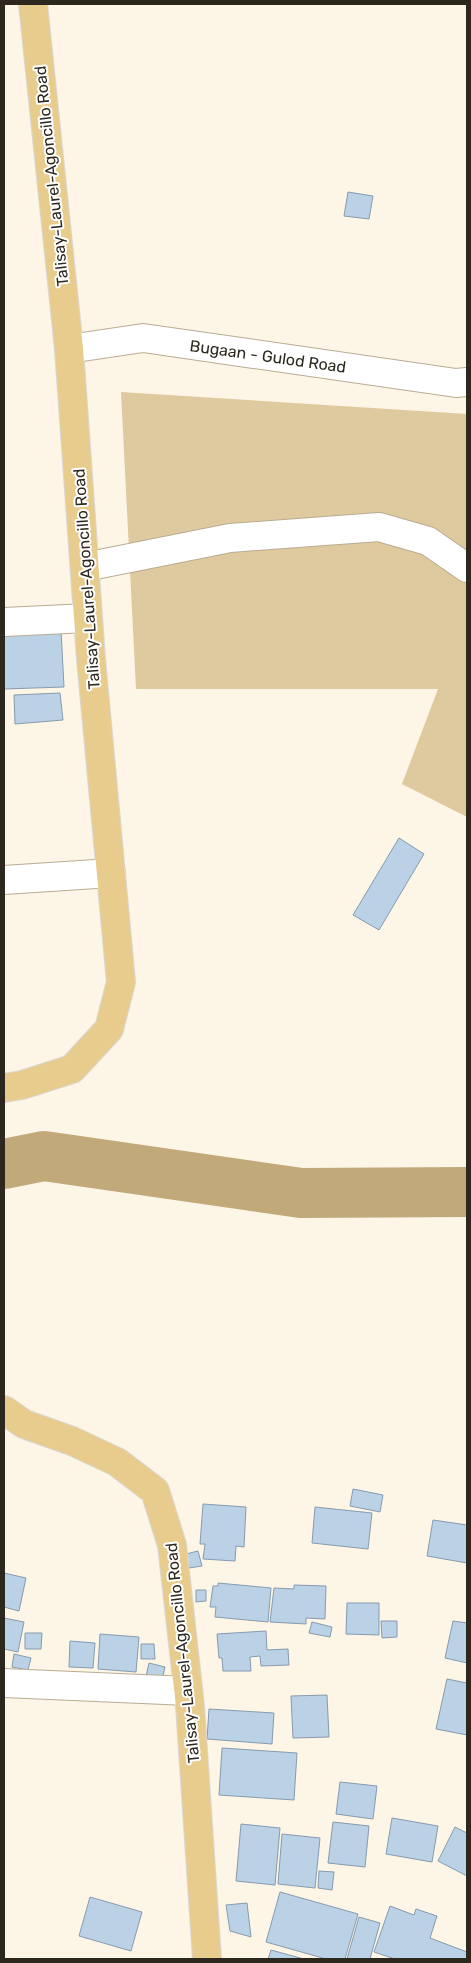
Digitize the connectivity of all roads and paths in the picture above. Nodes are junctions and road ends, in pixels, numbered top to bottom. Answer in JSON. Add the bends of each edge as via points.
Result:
{"nodes":[{"id":1,"x":34,"y":4,"type":"edge"},
{"id":2,"x":69,"y":349,"type":"junction"},
{"id":3,"x":467,"y":382,"type":"edge"},
{"id":4,"x":85,"y":567,"type":"junction"},
{"id":5,"x":467,"y":568,"type":"edge"},
{"id":6,"x":88,"y":618,"type":"junction"},
{"id":7,"x":4,"y":622,"type":"edge"},
{"id":8,"x":110,"y":873,"type":"junction"},
{"id":9,"x":4,"y":880,"type":"edge"},
{"id":10,"x":4,"y":1088,"type":"edge"},
{"id":11,"x":4,"y":1410,"type":"edge"},
{"id":12,"x":4,"y":1683,"type":"edge"},
{"id":13,"x":188,"y":1691,"type":"junction"},
{"id":14,"x":207,"y":1959,"type":"edge"}],
"edges":[{"from":1,"to":2,"type":"main road","name":"Talisay-Laurel-Agoncillo Road"},
{"from":2,"to":3,"type":"street","name":"Bugaan - Gulod Road","via":[[142,338]]},
{"from":2,"to":4,"type":"main road","name":"Talisay-Laurel-Agoncillo Road"},
{"from":4,"to":5,"type":"street","via":[[230,538],[379,527],[428,541]]},
{"from":4,"to":6,"type":"main road","name":"Talisay-Laurel-Agoncillo Road"},
{"from":6,"to":7,"type":"street"},
{"from":6,"to":8,"type":"main road","name":"Talisay-Laurel-Agoncillo Road"},
{"from":8,"to":9,"type":"street"},
{"from":8,"to":10,"type":"main road","name":"Talisay-Laurel-Agoncillo Road","via":[[121,982],[109,1029],[72,1069]]},
{"from":11,"to":13,"type":"main road","name":"Talisay-Laurel-Agoncillo Road","via":[[24,1424],[72,1441],[116,1462],[155,1491],[172,1546]]},
{"from":12,"to":13,"type":"street"},
{"from":13,"to":14,"type":"main road","name":"Talisay-Laurel-Agoncillo Road"}]}
